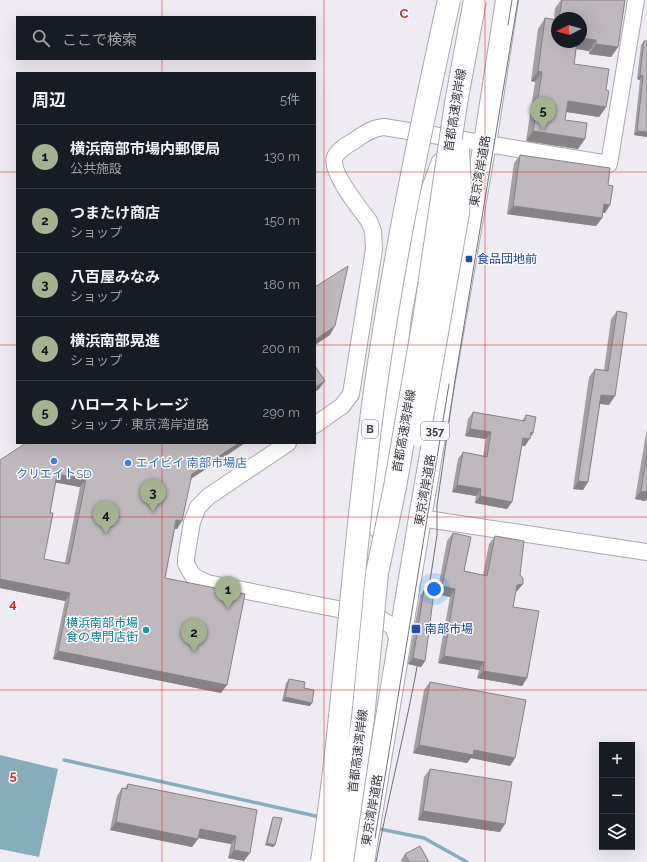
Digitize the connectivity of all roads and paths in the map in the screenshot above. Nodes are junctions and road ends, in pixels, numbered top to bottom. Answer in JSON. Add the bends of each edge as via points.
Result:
{"nodes":[{"id":1,"x":449,"y":0,"type":"edge"},
{"id":2,"x":475,"y":0,"type":"edge"},
{"id":3,"x":507,"y":0,"type":"edge"},
{"id":4,"x":636,"y":0,"type":"edge"},
{"id":5,"x":460,"y":79,"type":"junction"},
{"id":6,"x":456,"y":103,"type":"junction"},
{"id":7,"x":421,"y":132,"type":"junction"},
{"id":8,"x":455,"y":132,"type":"junction"},
{"id":9,"x":485,"y":143,"type":"junction"},
{"id":10,"x":443,"y":161,"type":"junction"},
{"id":11,"x":316,"y":424,"type":"edge"},
{"id":12,"x":287,"y":444,"type":"edge"},
{"id":13,"x":395,"y":483,"type":"junction"},
{"id":14,"x":420,"y":518,"type":"junction"},
{"id":15,"x":383,"y":534,"type":"junction"},
{"id":16,"x":647,"y":552,"type":"edge"},
{"id":17,"x":411,"y":574,"type":"junction"},
{"id":18,"x":350,"y":611,"type":"junction"},
{"id":19,"x":378,"y":617,"type":"junction"},
{"id":20,"x":400,"y":645,"type":"junction"},
{"id":21,"x":321,"y":862,"type":"edge"},
{"id":22,"x":342,"y":862,"type":"edge"},
{"id":23,"x":363,"y":862,"type":"edge"}],
"edges":[{"from":1,"to":7,"type":"highway"},
{"from":1,"to":21,"type":"highway","name":"首都高速湾岸線","number":"B","bridge":true,"via":[[406,203],[384,323],[366,461],[341,716]]},
{"from":2,"to":5,"type":"highway","name":"首都高速湾岸線","bridge":true},
{"from":3,"to":9,"type":"highway","name":"東京湾岸道路","number":"357"},
{"from":4,"to":9,"type":"street","via":[[609,164]]},
{"from":5,"to":6,"type":"highway","name":"首都高速湾岸線","bridge":true},
{"from":5,"to":10,"type":"highway","bridge":true},
{"from":6,"to":8,"type":"highway","bridge":true},
{"from":6,"to":13,"type":"highway","name":"首都高速湾岸線","bridge":true,"via":[[424,320]]},
{"from":7,"to":9,"type":"street"},
{"from":7,"to":11,"type":"street","via":[[378,127],[365,133],[334,157],[338,175],[373,231],[374,249],[351,394],[342,406]]},
{"from":7,"to":18,"type":"highway","via":[[385,325],[361,498]]},
{"from":8,"to":13,"type":"highway","bridge":true,"via":[[449,212],[417,416]]},
{"from":8,"to":15,"type":"highway","bridge":true,"via":[[460,163],[458,213],[440,322],[416,453]]},
{"from":9,"to":14,"type":"highway","name":"東京湾岸道路","number":"357"},
{"from":10,"to":13,"type":"highway","bridge":true,"via":[[428,235],[398,435]]},
{"from":10,"to":15,"type":"highway","via":[[415,238],[400,316],[386,437]]},
{"from":12,"to":18,"type":"street","via":[[209,496],[198,507],[192,522],[186,564],[193,576],[207,583]]},
{"from":13,"to":15,"type":"highway","name":"首都高速湾岸線","bridge":true},
{"from":14,"to":16,"type":"street"},
{"from":14,"to":17,"type":"highway","name":"東京湾岸道路","number":"357"},
{"from":15,"to":22,"type":"highway","name":"首都高速湾岸線","bridge":true,"via":[[362,726]]},
{"from":17,"to":19,"type":"street","via":[[397,603]]},
{"from":17,"to":20,"type":"highway","name":"東京湾岸道路","number":"357"},
{"from":18,"to":19,"type":"street"},
{"from":18,"to":21,"type":"highway"},
{"from":19,"to":20,"type":"street","via":[[393,627]]},
{"from":20,"to":23,"type":"highway","name":"東京湾岸道路","number":"357"}]}
